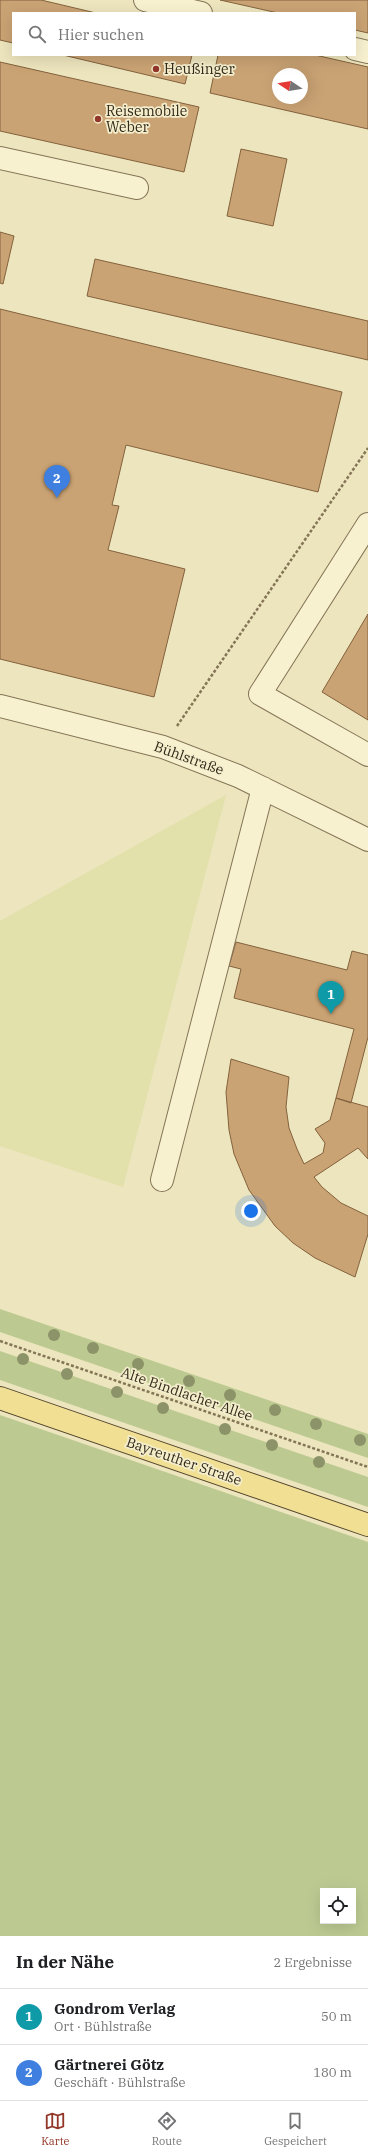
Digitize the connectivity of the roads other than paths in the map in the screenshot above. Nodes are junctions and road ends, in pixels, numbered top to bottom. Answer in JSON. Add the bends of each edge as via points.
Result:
{"nodes":[{"id":1,"x":145,"y":0,"type":"edge"},
{"id":2,"x":197,"y":12,"type":"edge"},
{"id":3,"x":356,"y":49,"type":"edge"},
{"id":4,"x":368,"y":52,"type":"edge"},
{"id":5,"x":0,"y":158,"type":"edge"},
{"id":6,"x":137,"y":188,"type":"dead end"},
{"id":7,"x":368,"y":524,"type":"edge"},
{"id":8,"x":0,"y":706,"type":"edge"},
{"id":9,"x":368,"y":755,"type":"edge"},
{"id":10,"x":263,"y":788,"type":"junction"},
{"id":11,"x":368,"y":840,"type":"edge"},
{"id":12,"x":162,"y":1180,"type":"dead end"},
{"id":13,"x":0,"y":1398,"type":"edge"},
{"id":14,"x":368,"y":1525,"type":"edge"}],
"edges":[{"from":1,"to":2,"type":"street"},
{"from":3,"to":4,"type":"street"},
{"from":5,"to":6,"type":"street"},
{"from":7,"to":9,"type":"street","via":[[260,694]]},
{"from":8,"to":10,"type":"street","name":"Bühlstraße","via":[[163,747]]},
{"from":10,"to":11,"type":"street","name":"Bühlstraße"},
{"from":10,"to":12,"type":"street"},
{"from":13,"to":14,"type":"main road","name":"Bayreuther Straße"}]}
